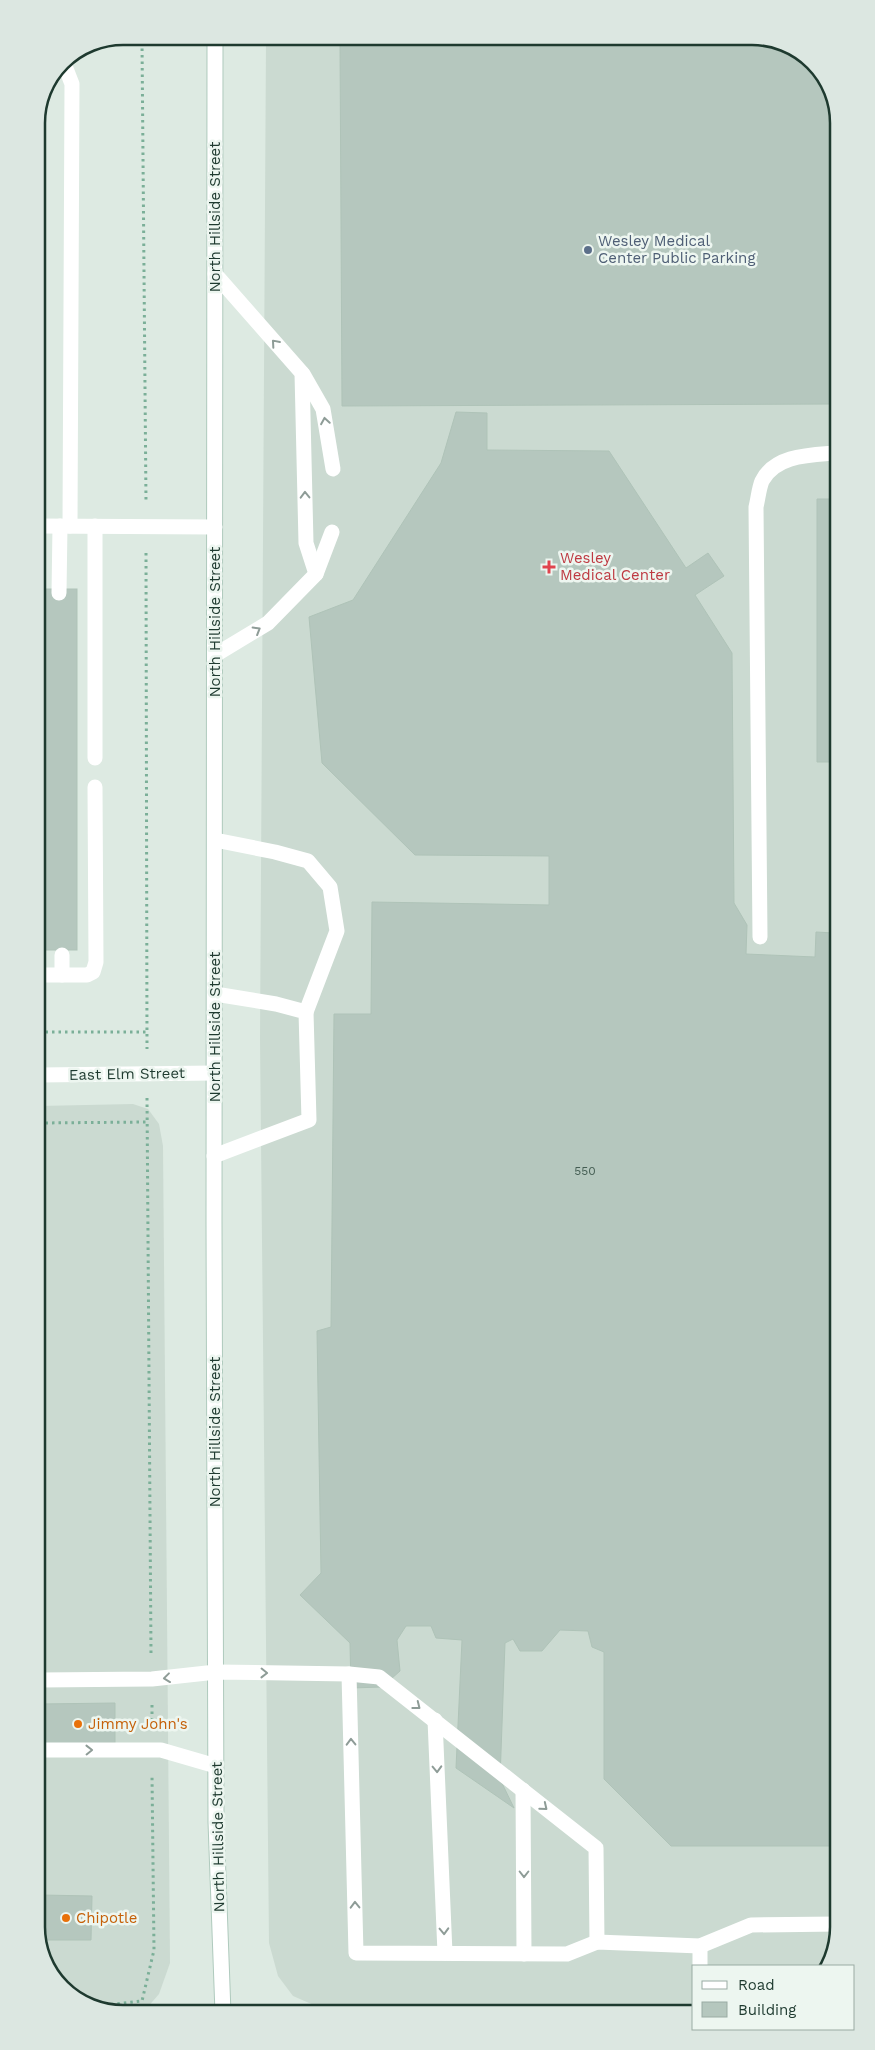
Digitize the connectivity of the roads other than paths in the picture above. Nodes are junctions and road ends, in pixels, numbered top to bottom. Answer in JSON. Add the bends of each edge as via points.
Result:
{"nodes":[{"id":1,"x":215,"y":45,"type":"edge"},
{"id":2,"x":67,"y":70,"type":"edge"},
{"id":3,"x":215,"y":274,"type":"junction"},
{"id":4,"x":302,"y":373,"type":"junction"},
{"id":5,"x":830,"y":453,"type":"edge"},
{"id":6,"x":333,"y":469,"type":"dead end"},
{"id":7,"x":45,"y":526,"type":"edge"},
{"id":8,"x":65,"y":526,"type":"junction"},
{"id":9,"x":95,"y":526,"type":"junction"},
{"id":10,"x":215,"y":527,"type":"junction"},
{"id":11,"x":332,"y":532,"type":"dead end"},
{"id":12,"x":316,"y":574,"type":"junction"},
{"id":13,"x":59,"y":593,"type":"dead end"},
{"id":14,"x":215,"y":655,"type":"junction"},
{"id":15,"x":95,"y":758,"type":"dead end"},
{"id":16,"x":95,"y":787,"type":"dead end"},
{"id":17,"x":215,"y":840,"type":"junction"},
{"id":18,"x":760,"y":937,"type":"dead end"},
{"id":19,"x":62,"y":955,"type":"dead end"},
{"id":20,"x":45,"y":975,"type":"edge"},
{"id":21,"x":62,"y":975,"type":"junction"},
{"id":22,"x":215,"y":994,"type":"junction"},
{"id":23,"x":306,"y":1012,"type":"junction"},
{"id":24,"x":215,"y":1072,"type":"junction"},
{"id":25,"x":45,"y":1075,"type":"edge"},
{"id":26,"x":214,"y":1156,"type":"junction"},
{"id":27,"x":216,"y":1672,"type":"junction"},
{"id":28,"x":349,"y":1674,"type":"junction"},
{"id":29,"x":45,"y":1680,"type":"edge"},
{"id":30,"x":435,"y":1720,"type":"junction"},
{"id":31,"x":45,"y":1750,"type":"edge"},
{"id":32,"x":216,"y":1766,"type":"junction"},
{"id":33,"x":523,"y":1790,"type":"junction"},
{"id":34,"x":830,"y":1924,"type":"edge"},
{"id":35,"x":597,"y":1942,"type":"junction"},
{"id":36,"x":700,"y":1946,"type":"junction"},
{"id":37,"x":445,"y":1953,"type":"junction"},
{"id":38,"x":524,"y":1954,"type":"junction"},
{"id":39,"x":700,"y":1965,"type":"edge"},
{"id":40,"x":223,"y":2005,"type":"edge"}],
"edges":[{"from":1,"to":3,"type":"main road","name":"North Hillside Street"},
{"from":2,"to":8,"type":"main road","via":[[72,84]]},
{"from":4,"to":3,"type":"main road","one_way":true},
{"from":3,"to":10,"type":"main road","name":"North Hillside Street"},
{"from":6,"to":4,"type":"main road","one_way":true,"via":[[323,409]]},
{"from":12,"to":4,"type":"main road","one_way":true,"via":[[306,543]]},
{"from":5,"to":18,"type":"main road","via":[[779,463],[763,480],[756,507]]},
{"from":7,"to":8,"type":"main road"},
{"from":8,"to":9,"type":"main road"},
{"from":8,"to":13,"type":"main road"},
{"from":9,"to":10,"type":"main road"},
{"from":9,"to":15,"type":"main road"},
{"from":10,"to":14,"type":"main road","name":"North Hillside Street"},
{"from":11,"to":12,"type":"main road"},
{"from":14,"to":12,"type":"main road","one_way":true,"via":[[268,623]]},
{"from":14,"to":17,"type":"main road","name":"North Hillside Street"},
{"from":16,"to":21,"type":"main road","via":[[96,962],[93,972],[87,975]]},
{"from":17,"to":22,"type":"main road","name":"North Hillside Street"},
{"from":17,"to":23,"type":"main road","via":[[308,861],[330,887],[337,931]]},
{"from":19,"to":21,"type":"main road"},
{"from":20,"to":21,"type":"main road"},
{"from":22,"to":23,"type":"main road"},
{"from":22,"to":24,"type":"main road","name":"North Hillside Street"},
{"from":23,"to":26,"type":"main road","via":[[309,1120]]},
{"from":24,"to":25,"type":"main road","name":"East Elm Street"},
{"from":24,"to":26,"type":"main road","name":"North Hillside Street"},
{"from":26,"to":27,"type":"main road","name":"North Hillside Street"},
{"from":27,"to":28,"type":"main road","one_way":true},
{"from":27,"to":29,"type":"main road","one_way":true,"via":[[152,1679]]},
{"from":27,"to":32,"type":"main road","name":"North Hillside Street"},
{"from":28,"to":30,"type":"main road","one_way":true,"via":[[379,1676]]},
{"from":37,"to":28,"type":"main road","one_way":true,"via":[[356,1953]]},
{"from":30,"to":33,"type":"main road"},
{"from":30,"to":37,"type":"main road","one_way":true},
{"from":31,"to":32,"type":"main road","one_way":true,"via":[[161,1750]]},
{"from":32,"to":40,"type":"main road","name":"North Hillside Street"},
{"from":33,"to":35,"type":"main road","one_way":true,"via":[[596,1848]]},
{"from":33,"to":38,"type":"main road","one_way":true},
{"from":34,"to":36,"type":"main road","via":[[751,1925]]},
{"from":35,"to":36,"type":"main road"},
{"from":35,"to":38,"type":"main road","via":[[567,1954]]},
{"from":36,"to":39,"type":"main road"},
{"from":37,"to":38,"type":"main road"}]}
